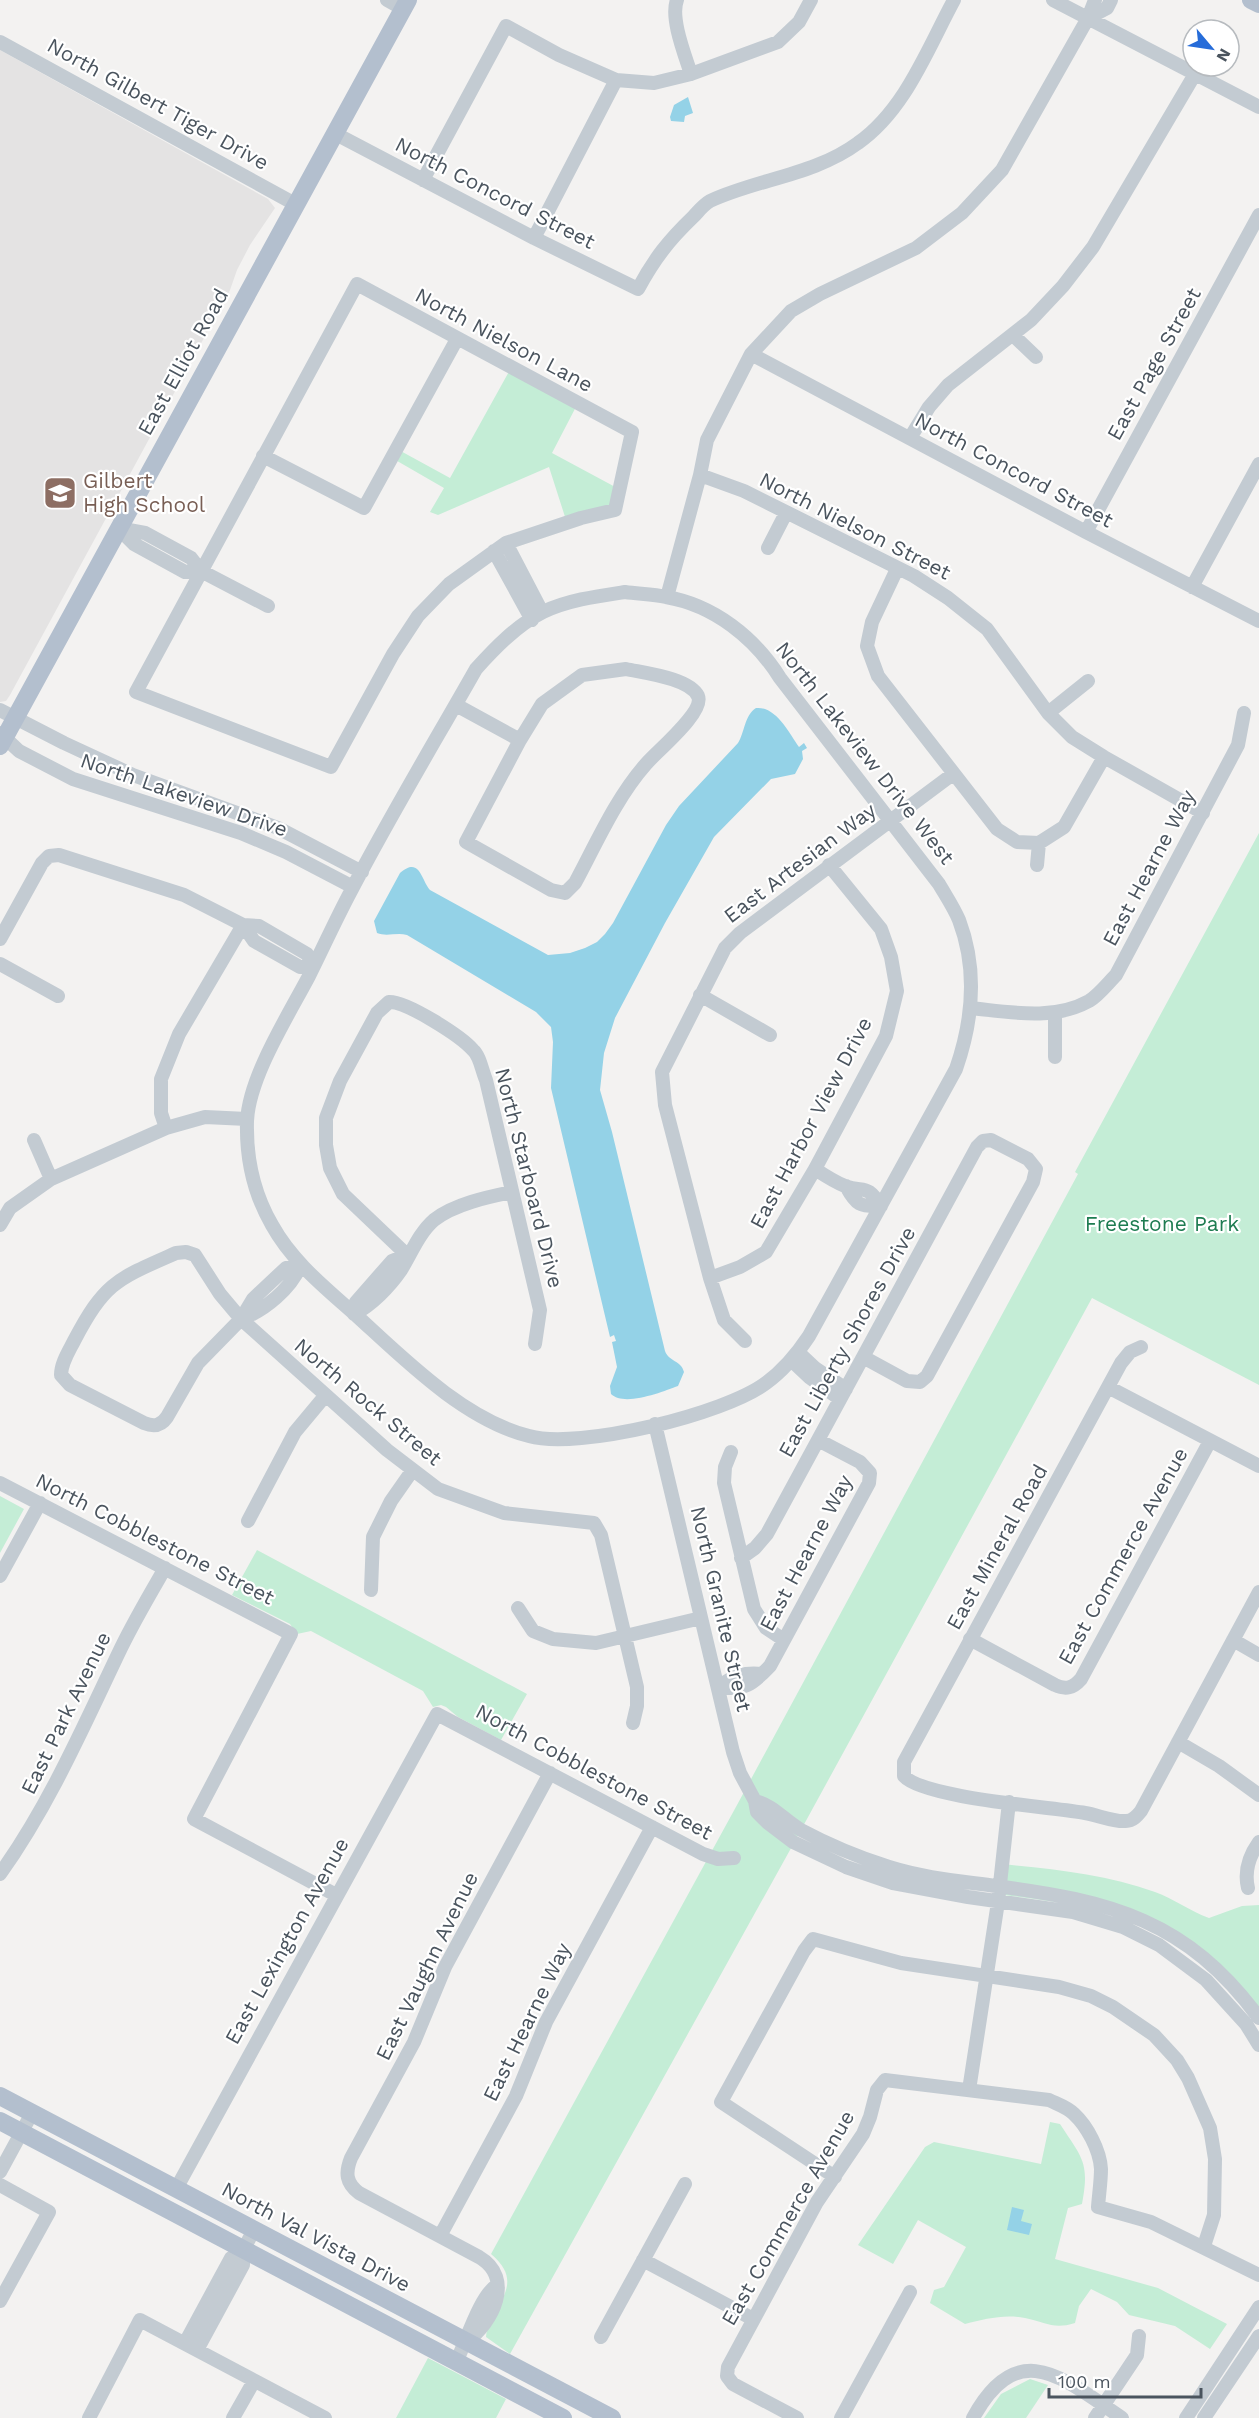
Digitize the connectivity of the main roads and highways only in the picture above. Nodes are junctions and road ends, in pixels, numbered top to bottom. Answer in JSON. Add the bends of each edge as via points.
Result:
{"nodes":[{"id":1,"x":1251,"y":0,"type":"edge"},
{"id":2,"x":399,"y":3,"type":"edge"},
{"id":3,"x":1259,"y":4,"type":"edge"},
{"id":4,"x":7,"y":714,"type":"edge"},
{"id":5,"x":2,"y":739,"type":"edge"},
{"id":6,"x":0,"y":2096,"type":"edge"},
{"id":7,"x":0,"y":2121,"type":"edge"},
{"id":8,"x":563,"y":2418,"type":"edge"},
{"id":9,"x":612,"y":2418,"type":"edge"}],
"edges":[{"from":1,"to":3,"type":"main road"},
{"from":2,"to":4,"type":"main road","name":"East Elliot Road","via":[[334,133],[118,528]]},
{"from":4,"to":5,"type":"main road","name":"East Elliot Road"},
{"from":6,"to":9,"type":"main road","name":"North Val Vista Drive"},
{"from":7,"to":8,"type":"main road"}]}
